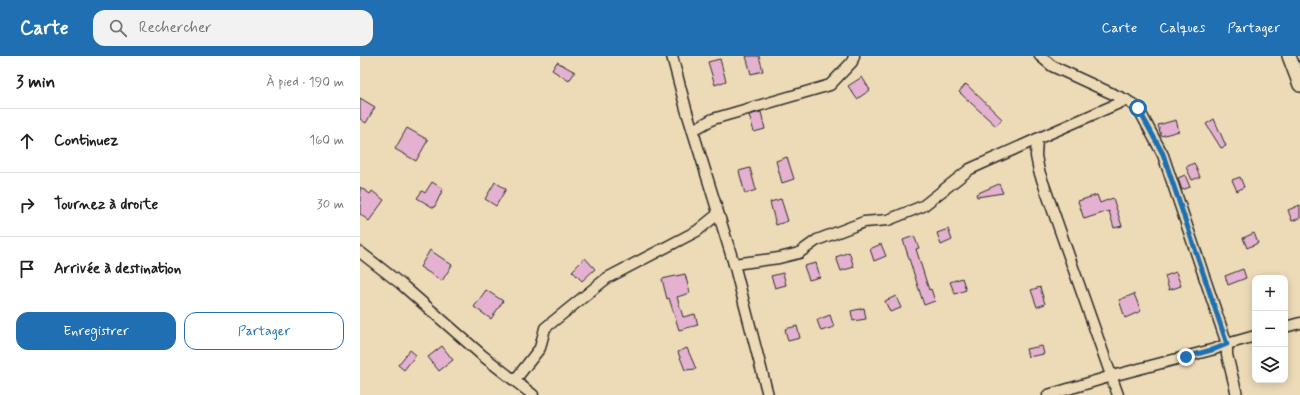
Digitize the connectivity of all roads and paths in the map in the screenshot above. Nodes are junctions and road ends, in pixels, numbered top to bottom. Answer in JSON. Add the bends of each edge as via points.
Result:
{"nodes":[{"id":1,"x":672,"y":56,"type":"edge"},
{"id":2,"x":854,"y":56,"type":"edge"},
{"id":3,"x":1040,"y":56,"type":"edge"},
{"id":4,"x":1289,"y":56,"type":"edge"},
{"id":5,"x":1300,"y":85,"type":"edge"},
{"id":6,"x":1126,"y":100,"type":"junction"},
{"id":7,"x":693,"y":130,"type":"junction"},
{"id":8,"x":1037,"y":139,"type":"junction"},
{"id":9,"x":718,"y":214,"type":"junction"},
{"id":10,"x":360,"y":252,"type":"edge"},
{"id":11,"x":734,"y":264,"type":"junction"},
{"id":12,"x":1300,"y":323,"type":"edge"},
{"id":13,"x":1288,"y":327,"type":"edge"},
{"id":14,"x":1252,"y":337,"type":"edge"},
{"id":15,"x":1227,"y":344,"type":"junction"},
{"id":16,"x":1112,"y":376,"type":"junction"},
{"id":17,"x":515,"y":380,"type":"junction"},
{"id":18,"x":533,"y":395,"type":"edge"},
{"id":19,"x":768,"y":395,"type":"edge"},
{"id":20,"x":1048,"y":395,"type":"edge"},
{"id":21,"x":1118,"y":395,"type":"edge"},
{"id":22,"x":1237,"y":395,"type":"edge"}],
"edges":[{"from":1,"to":7,"type":"street"},
{"from":2,"to":7,"type":"street","via":[[852,62],[830,85],[713,119]]},
{"from":3,"to":6,"type":"street","via":[[1052,66]]},
{"from":4,"to":5,"type":"main road"},
{"from":6,"to":8,"type":"street"},
{"from":6,"to":15,"type":"street","via":[[1138,108],[1163,154]]},
{"from":7,"to":9,"type":"street"},
{"from":8,"to":11,"type":"street","via":[[970,169],[923,206],[888,220],[864,222],[817,240],[799,253]]},
{"from":8,"to":16,"type":"street","via":[[1036,156],[1039,171]]},
{"from":9,"to":11,"type":"street"},
{"from":9,"to":17,"type":"street","via":[[697,231],[607,278],[545,328],[540,348]]},
{"from":10,"to":17,"type":"street"},
{"from":11,"to":19,"type":"street"},
{"from":12,"to":13,"type":"street"},
{"from":14,"to":15,"type":"street"},
{"from":15,"to":16,"type":"street"},
{"from":15,"to":22,"type":"street","via":[[1227,355]]},
{"from":16,"to":20,"type":"street"},
{"from":16,"to":21,"type":"street"},
{"from":17,"to":18,"type":"street"}]}
